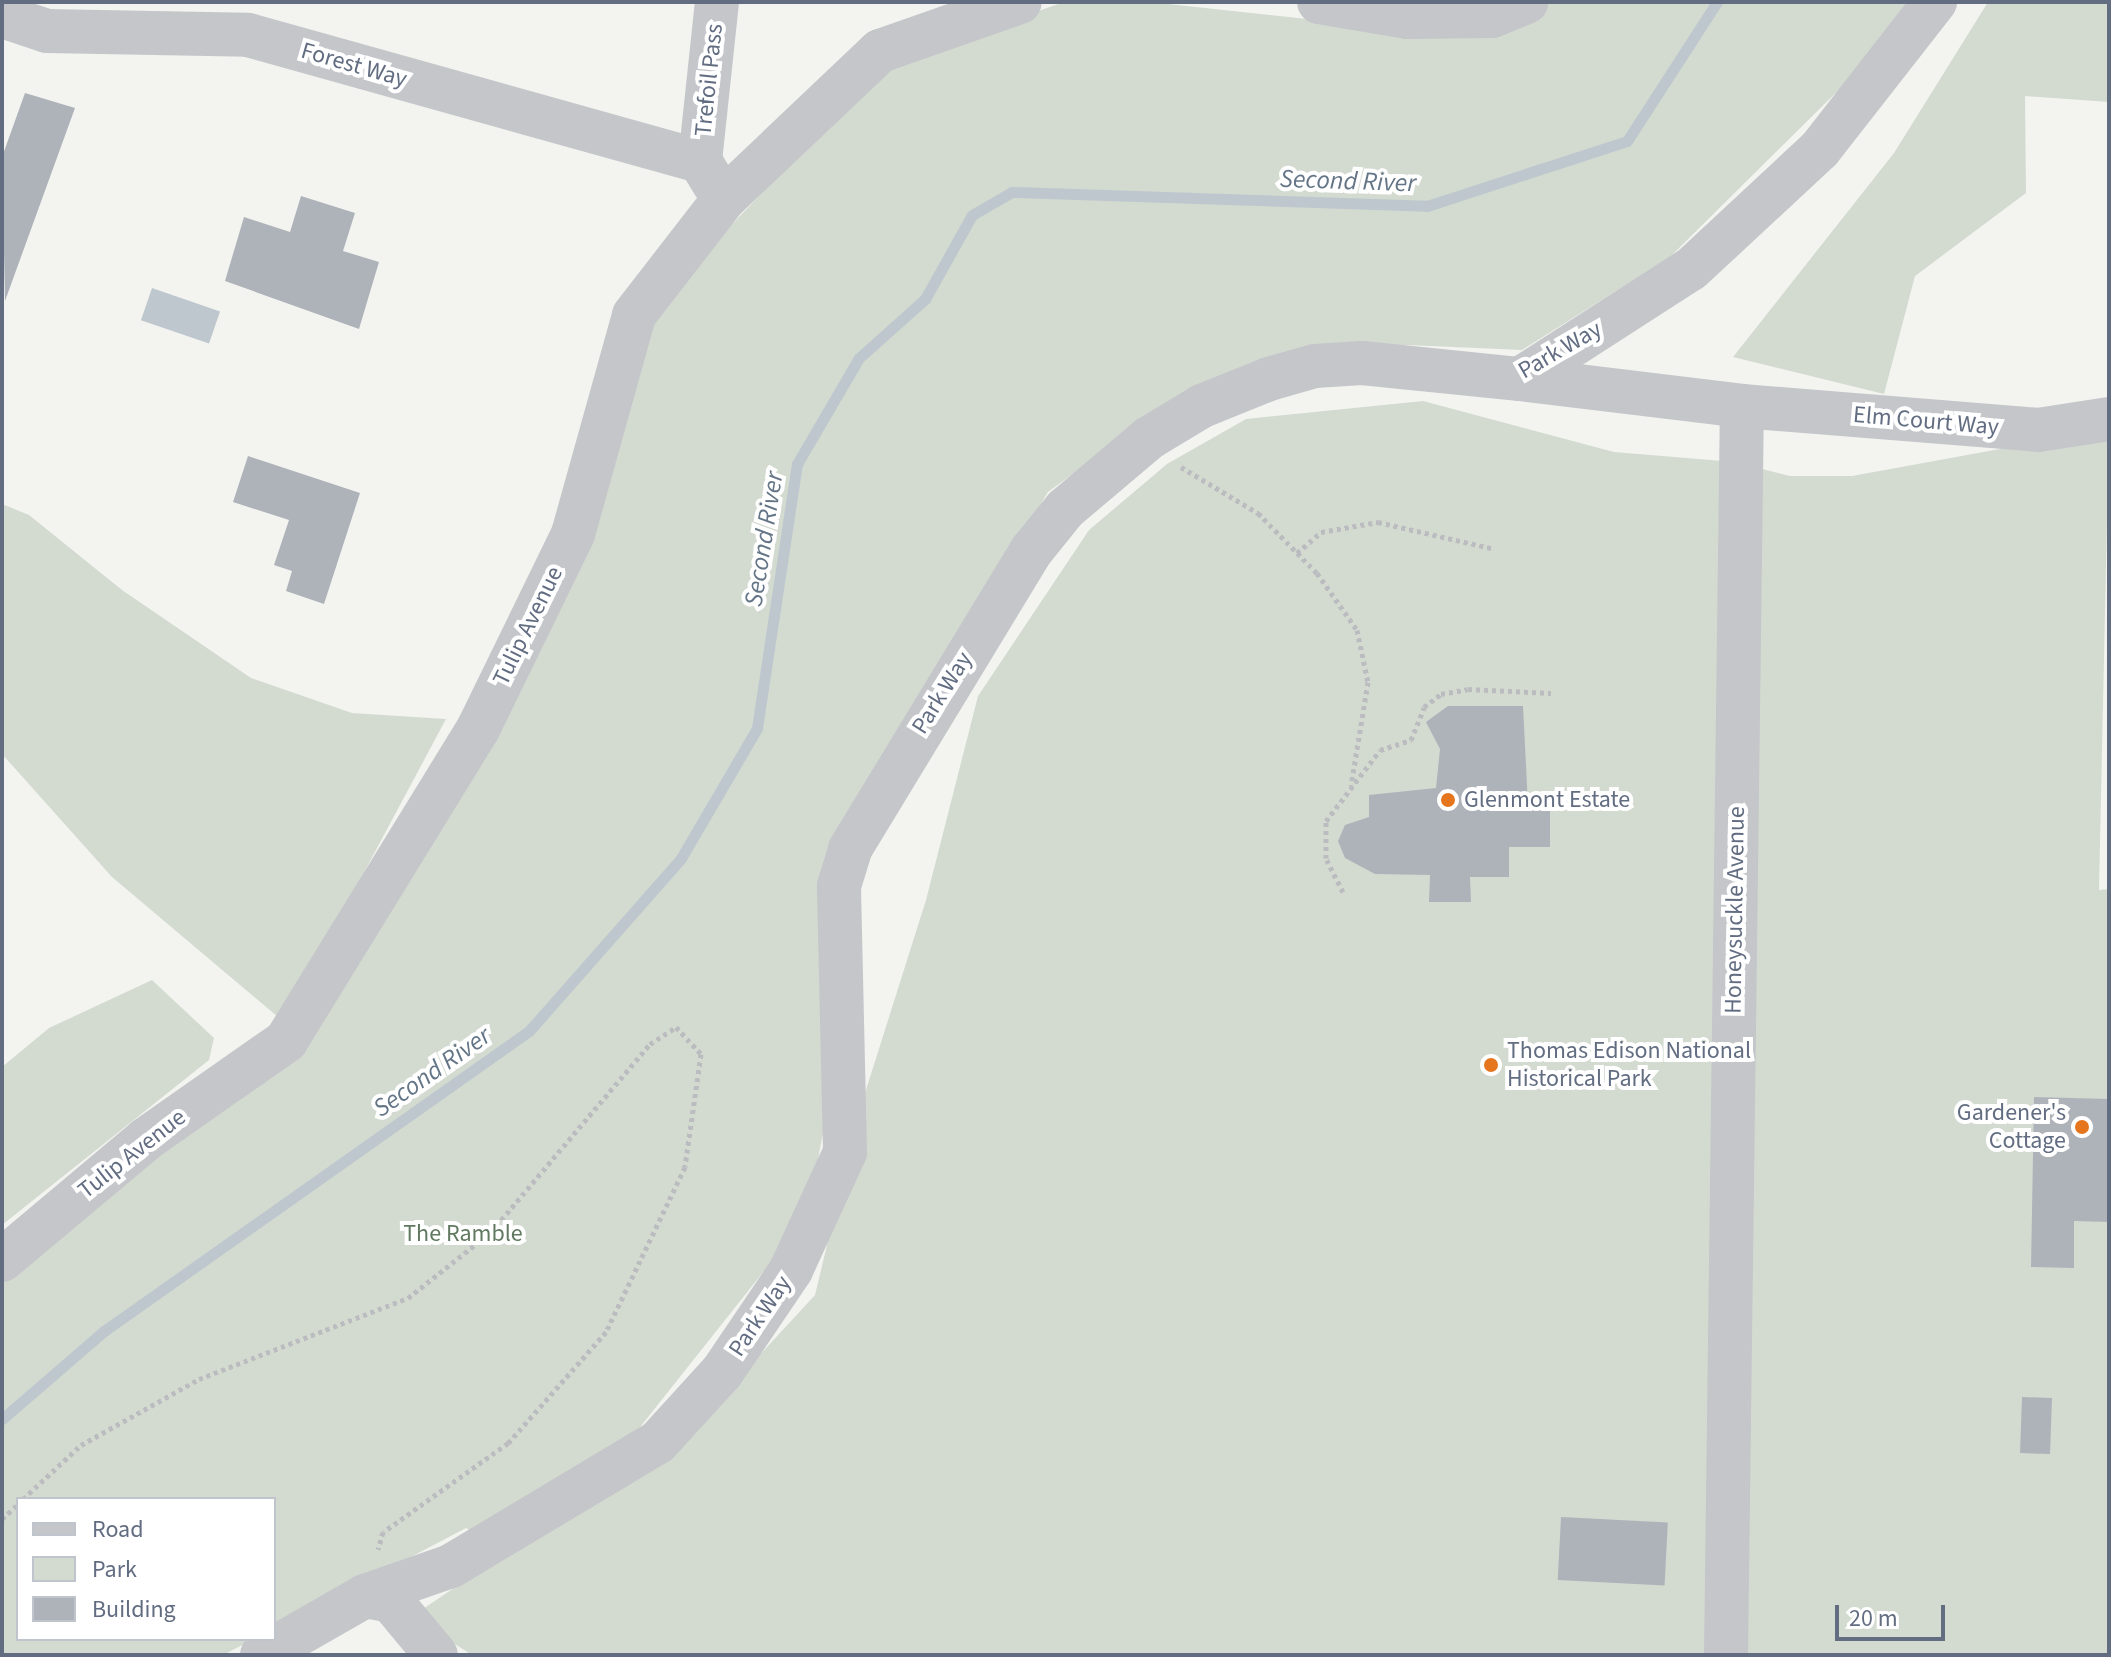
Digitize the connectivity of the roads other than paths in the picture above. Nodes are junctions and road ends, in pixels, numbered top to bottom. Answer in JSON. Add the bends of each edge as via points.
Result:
{"nodes":[{"id":1,"x":717,"y":2,"type":"edge"},
{"id":2,"x":1020,"y":2,"type":"edge"},
{"id":3,"x":1319,"y":2,"type":"edge"},
{"id":4,"x":1526,"y":2,"type":"edge"},
{"id":5,"x":1935,"y":2,"type":"edge"},
{"id":6,"x":2,"y":16,"type":"edge"},
{"id":7,"x":700,"y":161,"type":"junction"},
{"id":8,"x":724,"y":199,"type":"junction"},
{"id":9,"x":1520,"y":379,"type":"junction"},
{"id":10,"x":1742,"y":406,"type":"junction"},
{"id":11,"x":2109,"y":419,"type":"edge"},
{"id":12,"x":2,"y":1260,"type":"edge"},
{"id":13,"x":365,"y":1596,"type":"junction"},
{"id":14,"x":262,"y":1655,"type":"edge"},
{"id":15,"x":436,"y":1655,"type":"edge"},
{"id":16,"x":1726,"y":1655,"type":"edge"}],
"edges":[{"from":1,"to":7,"type":"street","name":"Trefoil Pass"},
{"from":2,"to":8,"type":"street","name":"Tulip Avenue","via":[[880,51]]},
{"from":3,"to":4,"type":"street","via":[[1408,17],[1492,16]]},
{"from":5,"to":9,"type":"street","name":"Park Way","via":[[1820,149],[1691,269]]},
{"from":6,"to":7,"type":"street","name":"Forest Way","via":[[47,31],[248,35]]},
{"from":7,"to":8,"type":"street","name":"Trefoil Pass"},
{"from":8,"to":12,"type":"street","name":"Tulip Avenue","via":[[634,315],[573,534],[478,729],[286,1041],[146,1139]]},
{"from":9,"to":10,"type":"street","name":"Elm Court Way"},
{"from":9,"to":13,"type":"street","name":"Park Way","via":[[1362,363],[1315,366],[1202,406],[1141,443],[1065,509],[1032,550],[850,849],[839,886],[845,1152],[774,1295],[722,1372],[658,1442],[451,1566]]},
{"from":10,"to":11,"type":"street","name":"Elm Court Way","via":[[2038,430]]},
{"from":10,"to":16,"type":"street","name":"Honeysuckle Avenue"},
{"from":13,"to":14,"type":"street","name":"Park Way"},
{"from":13,"to":15,"type":"street","via":[[391,1601]]}]}
